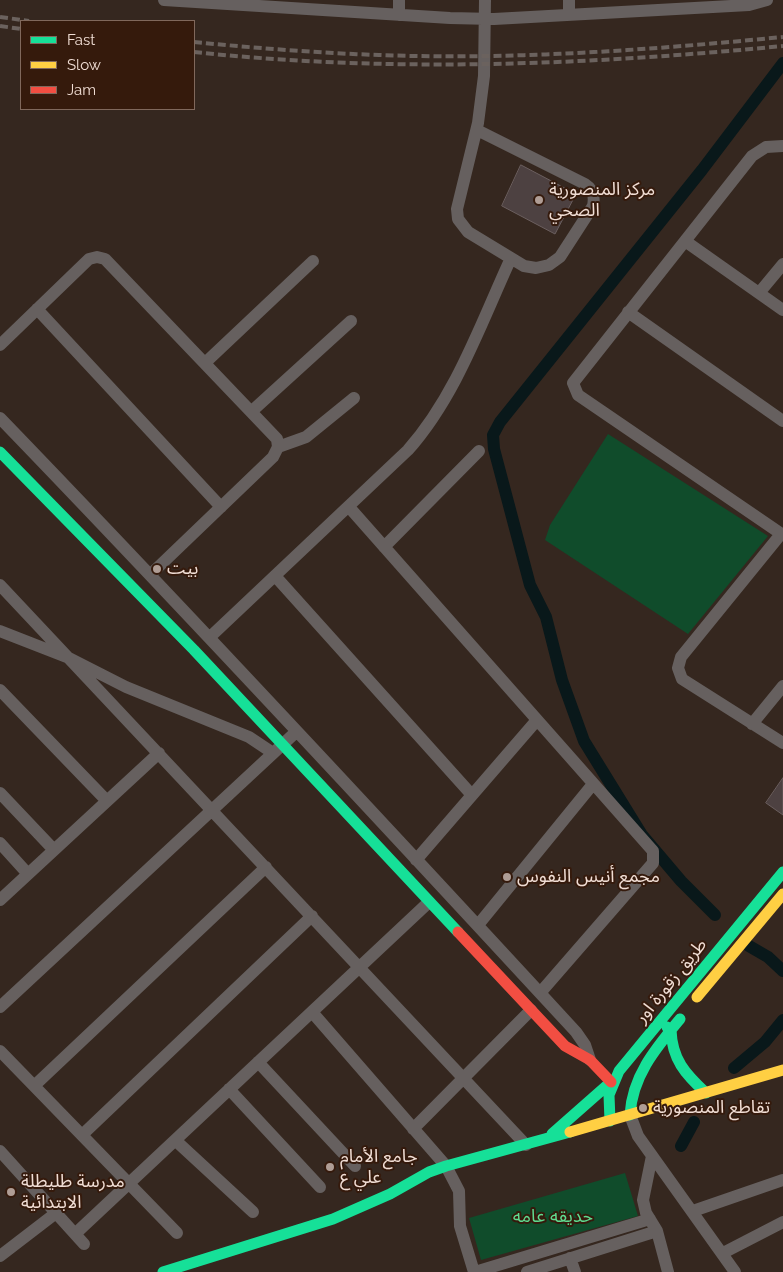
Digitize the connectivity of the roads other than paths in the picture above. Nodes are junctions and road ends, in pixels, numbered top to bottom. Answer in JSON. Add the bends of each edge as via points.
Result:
{"nodes":[{"id":1,"x":164,"y":0,"type":"edge"},
{"id":2,"x":399,"y":0,"type":"edge"},
{"id":3,"x":484,"y":0,"type":"edge"},
{"id":4,"x":569,"y":0,"type":"edge"},
{"id":5,"x":767,"y":0,"type":"edge"},
{"id":6,"x":232,"y":2,"type":"edge"},
{"id":7,"x":653,"y":5,"type":"edge"},
{"id":8,"x":399,"y":15,"type":"junction"},
{"id":9,"x":569,"y":15,"type":"junction"},
{"id":10,"x":484,"y":18,"type":"junction"},
{"id":11,"x":477,"y":130,"type":"junction"},
{"id":12,"x":783,"y":146,"type":"edge"},
{"id":13,"x":685,"y":241,"type":"junction"},
{"id":14,"x":511,"y":258,"type":"junction"},
{"id":15,"x":313,"y":262,"type":"dead end"},
{"id":16,"x":783,"y":264,"type":"edge"},
{"id":17,"x":759,"y":293,"type":"junction"},
{"id":18,"x":37,"y":309,"type":"junction"},
{"id":19,"x":783,"y":310,"type":"edge"},
{"id":20,"x":628,"y":312,"type":"junction"},
{"id":21,"x":351,"y":321,"type":"dead end"},
{"id":22,"x":0,"y":345,"type":"edge"},
{"id":23,"x":206,"y":362,"type":"junction"},
{"id":24,"x":354,"y":398,"type":"dead end"},
{"id":25,"x":252,"y":411,"type":"junction"},
{"id":26,"x":0,"y":418,"type":"edge"},
{"id":27,"x":783,"y":421,"type":"edge"},
{"id":28,"x":278,"y":447,"type":"junction"},
{"id":29,"x":479,"y":451,"type":"dead end"},
{"id":30,"x":0,"y":452,"type":"edge"},
{"id":31,"x":221,"y":507,"type":"junction"},
{"id":32,"x":349,"y":507,"type":"junction"},
{"id":33,"x":782,"y":534,"type":"edge"},
{"id":34,"x":384,"y":547,"type":"junction"},
{"id":35,"x":150,"y":575,"type":"junction"},
{"id":36,"x":276,"y":577,"type":"junction"},
{"id":37,"x":0,"y":585,"type":"edge"},
{"id":38,"x":0,"y":632,"type":"edge"},
{"id":39,"x":210,"y":637,"type":"junction"},
{"id":40,"x":69,"y":658,"type":"junction"},
{"id":41,"x":783,"y":686,"type":"edge"},
{"id":42,"x":0,"y":690,"type":"edge"},
{"id":43,"x":537,"y":720,"type":"junction"},
{"id":44,"x":752,"y":724,"type":"junction"},
{"id":45,"x":296,"y":732,"type":"junction"},
{"id":46,"x":783,"y":743,"type":"edge"},
{"id":47,"x":277,"y":750,"type":"junction"},
{"id":48,"x":159,"y":753,"type":"junction"},
{"id":49,"x":593,"y":784,"type":"junction"},
{"id":50,"x":0,"y":793,"type":"edge"},
{"id":51,"x":471,"y":794,"type":"junction"},
{"id":52,"x":107,"y":801,"type":"junction"},
{"id":53,"x":212,"y":809,"type":"junction"},
{"id":54,"x":0,"y":842,"type":"edge"},
{"id":55,"x":54,"y":850,"type":"junction"},
{"id":56,"x":416,"y":860,"type":"junction"},
{"id":57,"x":266,"y":866,"type":"junction"},
{"id":58,"x":783,"y":872,"type":"edge"},
{"id":59,"x":28,"y":874,"type":"junction"},
{"id":60,"x":783,"y":894,"type":"edge"},
{"id":61,"x":0,"y":900,"type":"edge"},
{"id":62,"x":429,"y":902,"type":"junction"},
{"id":63,"x":312,"y":916,"type":"junction"},
{"id":64,"x":478,"y":925,"type":"junction"},
{"id":65,"x":360,"y":967,"type":"junction"},
{"id":66,"x":540,"y":993,"type":"junction"},
{"id":67,"x":0,"y":1007,"type":"edge"},
{"id":68,"x":531,"y":1010,"type":"junction"},
{"id":69,"x":312,"y":1012,"type":"junction"},
{"id":70,"x":666,"y":1026,"type":"junction"},
{"id":71,"x":0,"y":1051,"type":"edge"},
{"id":72,"x":590,"y":1060,"type":"junction"},
{"id":73,"x":258,"y":1062,"type":"junction"},
{"id":74,"x":783,"y":1070,"type":"edge"},
{"id":75,"x":464,"y":1078,"type":"junction"},
{"id":76,"x":612,"y":1082,"type":"junction"},
{"id":77,"x":34,"y":1086,"type":"junction"},
{"id":78,"x":229,"y":1089,"type":"junction"},
{"id":79,"x":706,"y":1093,"type":"junction"},
{"id":80,"x":630,"y":1115,"type":"junction"},
{"id":81,"x":610,"y":1121,"type":"junction"},
{"id":82,"x":413,"y":1129,"type":"junction"},
{"id":83,"x":82,"y":1134,"type":"junction"},
{"id":84,"x":545,"y":1139,"type":"junction"},
{"id":85,"x":175,"y":1140,"type":"junction"},
{"id":86,"x":526,"y":1145,"type":"junction"},
{"id":87,"x":0,"y":1151,"type":"edge"},
{"id":88,"x":652,"y":1156,"type":"junction"},
{"id":89,"x":355,"y":1166,"type":"dead end"},
{"id":90,"x":446,"y":1166,"type":"junction"},
{"id":91,"x":783,"y":1180,"type":"edge"},
{"id":92,"x":129,"y":1183,"type":"junction"},
{"id":93,"x":320,"y":1187,"type":"dead end"},
{"id":94,"x":693,"y":1211,"type":"junction"},
{"id":95,"x":253,"y":1212,"type":"dead end"},
{"id":96,"x":56,"y":1213,"type":"junction"},
{"id":97,"x":650,"y":1219,"type":"junction"},
{"id":98,"x":783,"y":1222,"type":"edge"},
{"id":99,"x":656,"y":1231,"type":"junction"},
{"id":100,"x":177,"y":1233,"type":"dead end"},
{"id":101,"x":75,"y":1234,"type":"junction"},
{"id":102,"x":84,"y":1244,"type":"dead end"},
{"id":103,"x":722,"y":1253,"type":"junction"},
{"id":104,"x":0,"y":1256,"type":"edge"},
{"id":105,"x":570,"y":1258,"type":"junction"},
{"id":106,"x":178,"y":1270,"type":"edge"},
{"id":107,"x":163,"y":1272,"type":"edge"},
{"id":108,"x":474,"y":1272,"type":"edge"},
{"id":109,"x":527,"y":1272,"type":"edge"},
{"id":110,"x":575,"y":1272,"type":"edge"},
{"id":111,"x":668,"y":1272,"type":"edge"},
{"id":112,"x":735,"y":1272,"type":"edge"}],
"edges":[{"from":1,"to":6,"type":"street"},
{"from":2,"to":8,"type":"street"},
{"from":3,"to":10,"type":"street"},
{"from":4,"to":9,"type":"street"},
{"from":5,"to":7,"type":"street","via":[[749,5]]},
{"from":6,"to":8,"type":"street"},
{"from":7,"to":9,"type":"street"},
{"from":8,"to":10,"type":"street"},
{"from":9,"to":10,"type":"street"},
{"from":10,"to":11,"type":"street","via":[[484,76]]},
{"from":11,"to":14,"type":"street","via":[[457,209],[458,219],[468,232]]},
{"from":11,"to":14,"type":"street","via":[[585,184],[593,193],[593,206],[555,262],[543,268],[530,268]]},
{"from":12,"to":13,"type":"street","via":[[766,147],[756,152]]},
{"from":13,"to":17,"type":"street"},
{"from":13,"to":20,"type":"street"},
{"from":14,"to":32,"type":"street","via":[[440,408],[426,430]]},
{"from":15,"to":23,"type":"street"},
{"from":16,"to":17,"type":"street"},
{"from":17,"to":19,"type":"street"},
{"from":18,"to":22,"type":"street"},
{"from":18,"to":23,"type":"street","via":[[89,259],[104,259]]},
{"from":18,"to":31,"type":"street"},
{"from":20,"to":27,"type":"street"},
{"from":20,"to":33,"type":"street","via":[[574,380],[576,393]]},
{"from":21,"to":25,"type":"street"},
{"from":23,"to":25,"type":"street"},
{"from":24,"to":28,"type":"street","via":[[306,437]]},
{"from":25,"to":28,"type":"street","via":[[277,439]]},
{"from":26,"to":35,"type":"street"},
{"from":28,"to":31,"type":"street","via":[[272,458]]},
{"from":29,"to":34,"type":"street"},
{"from":30,"to":47,"type":"street","via":[[194,650]]},
{"from":31,"to":35,"type":"street"},
{"from":32,"to":34,"type":"street"},
{"from":32,"to":36,"type":"street"},
{"from":33,"to":44,"type":"street","via":[[678,663],[682,679]]},
{"from":34,"to":43,"type":"street"},
{"from":35,"to":39,"type":"street"},
{"from":36,"to":39,"type":"street"},
{"from":36,"to":51,"type":"street"},
{"from":37,"to":40,"type":"street"},
{"from":38,"to":40,"type":"street"},
{"from":39,"to":45,"type":"street"},
{"from":40,"to":47,"type":"street","via":[[126,687]]},
{"from":40,"to":48,"type":"street"},
{"from":41,"to":44,"type":"street"},
{"from":42,"to":52,"type":"street"},
{"from":43,"to":49,"type":"street"},
{"from":43,"to":51,"type":"street"},
{"from":44,"to":46,"type":"street"},
{"from":45,"to":47,"type":"street"},
{"from":45,"to":56,"type":"street"},
{"from":47,"to":53,"type":"street"},
{"from":47,"to":62,"type":"street"},
{"from":48,"to":52,"type":"street"},
{"from":48,"to":53,"type":"street"},
{"from":49,"to":64,"type":"street"},
{"from":49,"to":66,"type":"street","via":[[653,851],[653,863]]},
{"from":50,"to":55,"type":"street"},
{"from":51,"to":56,"type":"street"},
{"from":52,"to":55,"type":"street"},
{"from":53,"to":57,"type":"street"},
{"from":53,"to":67,"type":"street"},
{"from":54,"to":59,"type":"street"},
{"from":55,"to":59,"type":"street"},
{"from":56,"to":64,"type":"street"},
{"from":57,"to":63,"type":"street"},
{"from":57,"to":77,"type":"street"},
{"from":58,"to":70,"type":"street","name":"طريق زقورة اور"},
{"from":59,"to":61,"type":"street"},
{"from":60,"to":70,"type":"street"},
{"from":62,"to":65,"type":"street"},
{"from":62,"to":68,"type":"street"},
{"from":63,"to":65,"type":"street"},
{"from":63,"to":83,"type":"street"},
{"from":64,"to":66,"type":"street"},
{"from":65,"to":69,"type":"street"},
{"from":65,"to":75,"type":"street"},
{"from":66,"to":72,"type":"street","via":[[581,1038]]},
{"from":68,"to":72,"type":"street","via":[[565,1046]]},
{"from":68,"to":75,"type":"street"},
{"from":69,"to":73,"type":"street"},
{"from":69,"to":82,"type":"street"},
{"from":70,"to":76,"type":"street","name":"طريق زقورة اور"},
{"from":70,"to":79,"type":"street","via":[[674,1058]]},
{"from":70,"to":80,"type":"street","via":[[634,1086]]},
{"from":71,"to":77,"type":"street"},
{"from":72,"to":76,"type":"street"},
{"from":73,"to":78,"type":"street"},
{"from":73,"to":89,"type":"street"},
{"from":74,"to":79,"type":"street"},
{"from":75,"to":82,"type":"street"},
{"from":75,"to":86,"type":"street"},
{"from":76,"to":81,"type":"street","via":[[608,1094]]},
{"from":76,"to":84,"type":"street","name":"طريق زقورة اور"},
{"from":77,"to":83,"type":"street"},
{"from":78,"to":85,"type":"street"},
{"from":78,"to":93,"type":"street"},
{"from":79,"to":80,"type":"street"},
{"from":80,"to":81,"type":"street"},
{"from":80,"to":88,"type":"street","via":[[638,1136]]},
{"from":81,"to":84,"type":"street"},
{"from":82,"to":90,"type":"street"},
{"from":83,"to":92,"type":"street"},
{"from":84,"to":86,"type":"street"},
{"from":85,"to":92,"type":"street"},
{"from":85,"to":95,"type":"street"},
{"from":86,"to":90,"type":"street"},
{"from":87,"to":96,"type":"street"},
{"from":88,"to":94,"type":"street"},
{"from":88,"to":97,"type":"street","via":[[643,1200]]},
{"from":90,"to":106,"type":"street","via":[[333,1219]]},
{"from":90,"to":108,"type":"street","via":[[458,1191],[460,1226]]},
{"from":91,"to":94,"type":"street"},
{"from":92,"to":100,"type":"street"},
{"from":92,"to":101,"type":"street"},
{"from":94,"to":103,"type":"street"},
{"from":96,"to":101,"type":"street"},
{"from":96,"to":104,"type":"street"},
{"from":97,"to":99,"type":"street"},
{"from":97,"to":108,"type":"street"},
{"from":98,"to":103,"type":"street"},
{"from":99,"to":105,"type":"street"},
{"from":99,"to":111,"type":"street"},
{"from":101,"to":102,"type":"street"},
{"from":103,"to":112,"type":"street"},
{"from":105,"to":109,"type":"street"},
{"from":105,"to":110,"type":"street"},
{"from":106,"to":107,"type":"street"}]}
